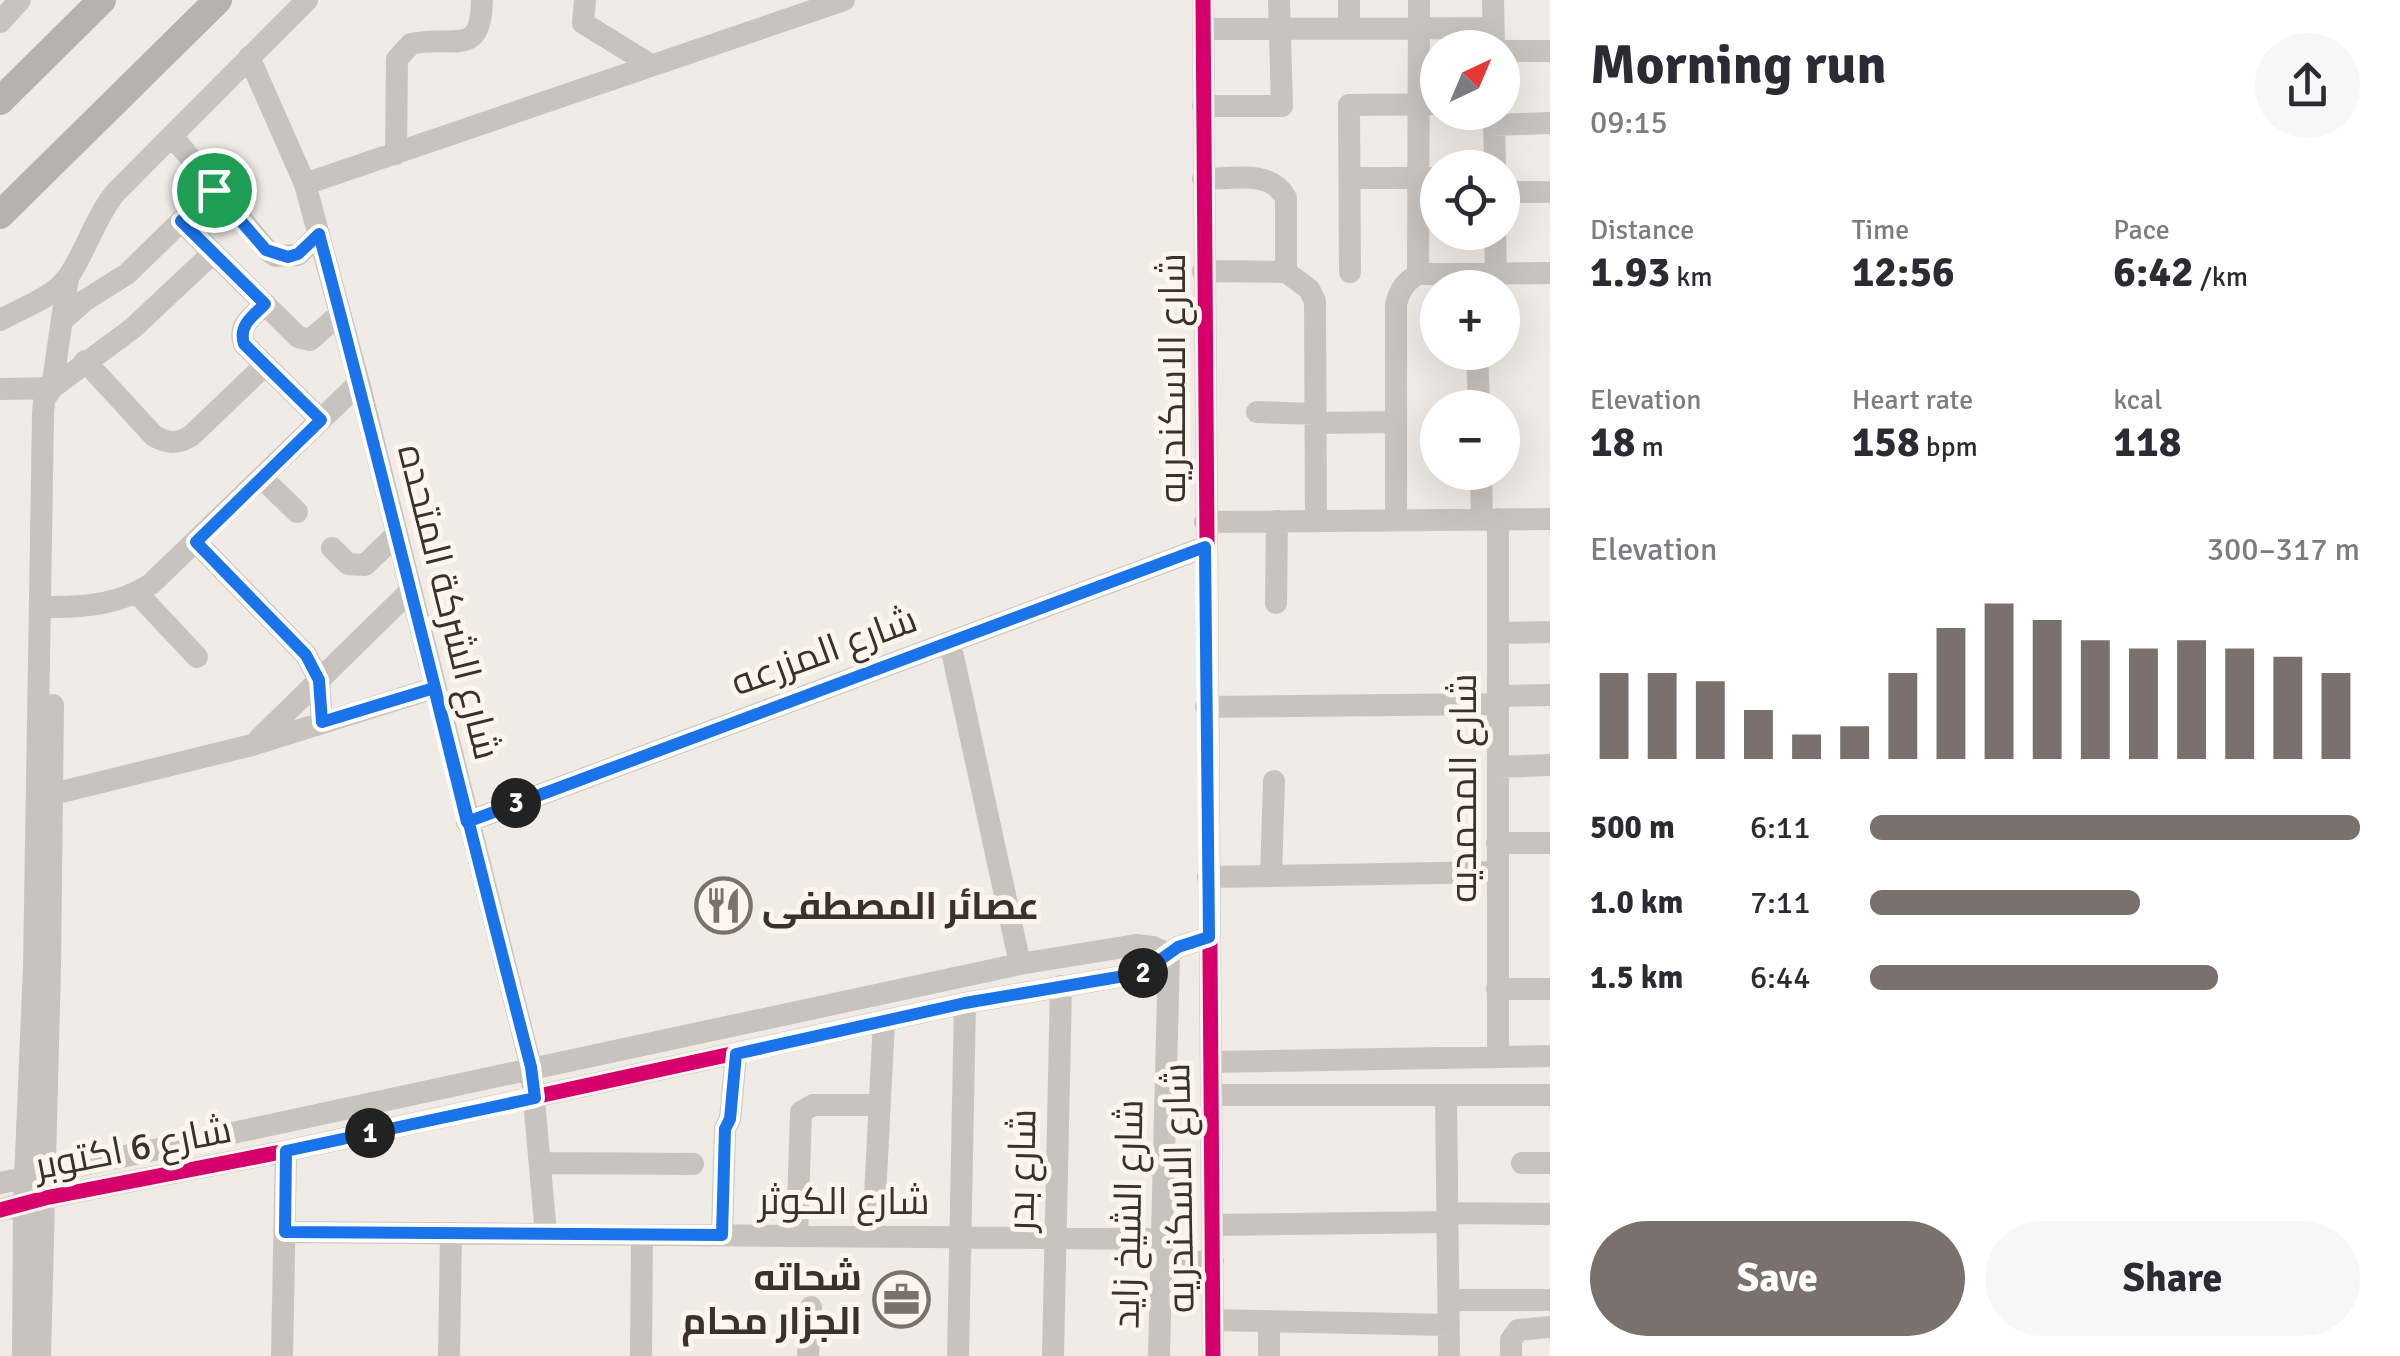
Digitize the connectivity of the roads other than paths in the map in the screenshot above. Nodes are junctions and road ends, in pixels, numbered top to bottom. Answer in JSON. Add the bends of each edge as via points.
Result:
{"nodes":[{"id":1,"x":102,"y":0,"type":"edge"},
{"id":2,"x":218,"y":0,"type":"edge"},
{"id":3,"x":307,"y":0,"type":"edge"},
{"id":4,"x":482,"y":0,"type":"edge"},
{"id":5,"x":584,"y":0,"type":"edge"},
{"id":6,"x":844,"y":0,"type":"edge"},
{"id":7,"x":1203,"y":0,"type":"edge"},
{"id":8,"x":1279,"y":0,"type":"edge"},
{"id":9,"x":1349,"y":0,"type":"edge"},
{"id":10,"x":1418,"y":0,"type":"edge"},
{"id":11,"x":1493,"y":0,"type":"edge"},
{"id":12,"x":18,"y":1,"type":"edge"},
{"id":13,"x":0,"y":22,"type":"edge"},
{"id":14,"x":1204,"y":28,"type":"junction"},
{"id":15,"x":1280,"y":28,"type":"junction"},
{"id":16,"x":1349,"y":28,"type":"junction"},
{"id":17,"x":1418,"y":28,"type":"junction"},
{"id":18,"x":1433,"y":30,"type":"edge"},
{"id":19,"x":1494,"y":30,"type":"edge"},
{"id":20,"x":1420,"y":43,"type":"edge"},
{"id":21,"x":1550,"y":50,"type":"edge"},
{"id":22,"x":1520,"y":51,"type":"edge"},
{"id":23,"x":249,"y":57,"type":"junction"},
{"id":24,"x":651,"y":65,"type":"junction"},
{"id":25,"x":0,"y":101,"type":"edge"},
{"id":26,"x":1420,"y":104,"type":"edge"},
{"id":27,"x":1203,"y":106,"type":"junction"},
{"id":28,"x":1520,"y":121,"type":"edge"},
{"id":29,"x":1550,"y":123,"type":"edge"},
{"id":30,"x":172,"y":136,"type":"junction"},
{"id":31,"x":396,"y":154,"type":"junction"},
{"id":32,"x":1350,"y":178,"type":"junction"},
{"id":33,"x":1420,"y":178,"type":"edge"},
{"id":34,"x":1203,"y":179,"type":"junction"},
{"id":35,"x":305,"y":184,"type":"junction"},
{"id":36,"x":214,"y":190,"type":"junction"},
{"id":37,"x":1520,"y":192,"type":"edge"},
{"id":38,"x":1550,"y":192,"type":"edge"},
{"id":39,"x":0,"y":214,"type":"edge"},
{"id":40,"x":181,"y":221,"type":"junction"},
{"id":41,"x":319,"y":234,"type":"junction"},
{"id":42,"x":1420,"y":250,"type":"edge"},
{"id":43,"x":214,"y":252,"type":"junction"},
{"id":44,"x":1203,"y":271,"type":"junction"},
{"id":45,"x":1286,"y":272,"type":"junction"},
{"id":46,"x":1350,"y":272,"type":"dead end"},
{"id":47,"x":1550,"y":273,"type":"edge"},
{"id":48,"x":1418,"y":274,"type":"joint"},
{"id":49,"x":1520,"y":275,"type":"edge"},
{"id":50,"x":68,"y":278,"type":"junction"},
{"id":51,"x":265,"y":304,"type":"junction"},
{"id":52,"x":340,"y":314,"type":"junction"},
{"id":53,"x":0,"y":320,"type":"edge"},
{"id":54,"x":64,"y":320,"type":"junction"},
{"id":55,"x":85,"y":361,"type":"junction"},
{"id":56,"x":265,"y":365,"type":"junction"},
{"id":57,"x":359,"y":383,"type":"junction"},
{"id":58,"x":0,"y":388,"type":"edge"},
{"id":59,"x":52,"y":388,"type":"junction"},
{"id":60,"x":1256,"y":412,"type":"dead end"},
{"id":61,"x":1316,"y":418,"type":"junction"},
{"id":62,"x":321,"y":420,"type":"junction"},
{"id":63,"x":1396,"y":422,"type":"junction"},
{"id":64,"x":262,"y":478,"type":"junction"},
{"id":65,"x":1484,"y":490,"type":"edge"},
{"id":66,"x":297,"y":512,"type":"dead end"},
{"id":67,"x":1490,"y":519,"type":"junction"},
{"id":68,"x":1550,"y":519,"type":"edge"},
{"id":69,"x":1396,"y":520,"type":"junction"},
{"id":70,"x":1277,"y":521,"type":"junction"},
{"id":71,"x":1316,"y":521,"type":"junction"},
{"id":72,"x":1205,"y":522,"type":"junction"},
{"id":73,"x":396,"y":536,"type":"junction"},
{"id":74,"x":196,"y":542,"type":"junction"},
{"id":75,"x":1205,"y":547,"type":"junction"},
{"id":76,"x":332,"y":548,"type":"dead end"},
{"id":77,"x":410,"y":591,"type":"junction"},
{"id":78,"x":137,"y":592,"type":"junction"},
{"id":79,"x":1276,"y":603,"type":"dead end"},
{"id":80,"x":52,"y":606,"type":"junction"},
{"id":81,"x":1550,"y":632,"type":"edge"},
{"id":82,"x":1498,"y":633,"type":"junction"},
{"id":83,"x":950,"y":642,"type":"junction"},
{"id":84,"x":197,"y":657,"type":"dead end"},
{"id":85,"x":319,"y":680,"type":"junction"},
{"id":86,"x":434,"y":688,"type":"junction"},
{"id":87,"x":1550,"y":695,"type":"edge"},
{"id":88,"x":1498,"y":700,"type":"junction"},
{"id":89,"x":1206,"y":707,"type":"junction"},
{"id":90,"x":322,"y":722,"type":"junction"},
{"id":91,"x":252,"y":745,"type":"junction"},
{"id":92,"x":1550,"y":765,"type":"edge"},
{"id":93,"x":1498,"y":766,"type":"junction"},
{"id":94,"x":1274,"y":781,"type":"dead end"},
{"id":95,"x":54,"y":794,"type":"junction"},
{"id":96,"x":467,"y":822,"type":"junction"},
{"id":97,"x":1550,"y":843,"type":"edge"},
{"id":98,"x":1498,"y":844,"type":"junction"},
{"id":99,"x":1498,"y":872,"type":"junction"},
{"id":100,"x":1270,"y":876,"type":"junction"},
{"id":101,"x":1208,"y":877,"type":"junction"},
{"id":102,"x":1209,"y":937,"type":"junction"},
{"id":103,"x":1169,"y":954,"type":"junction"},
{"id":104,"x":1020,"y":964,"type":"junction"},
{"id":105,"x":1061,"y":986,"type":"junction"},
{"id":106,"x":1498,"y":989,"type":"junction"},
{"id":107,"x":1550,"y":989,"type":"edge"},
{"id":108,"x":965,"y":1003,"type":"junction"},
{"id":109,"x":884,"y":1021,"type":"junction"},
{"id":110,"x":736,"y":1054,"type":"junction"},
{"id":111,"x":1498,"y":1056,"type":"junction"},
{"id":112,"x":1550,"y":1056,"type":"edge"},
{"id":113,"x":1211,"y":1062,"type":"junction"},
{"id":114,"x":531,"y":1067,"type":"junction"},
{"id":115,"x":1211,"y":1095,"type":"junction"},
{"id":116,"x":1446,"y":1095,"type":"junction"},
{"id":117,"x":1550,"y":1095,"type":"edge"},
{"id":118,"x":535,"y":1098,"type":"junction"},
{"id":119,"x":879,"y":1105,"type":"junction"},
{"id":120,"x":286,"y":1151,"type":"junction"},
{"id":121,"x":540,"y":1163,"type":"junction"},
{"id":122,"x":1522,"y":1163,"type":"dead end"},
{"id":123,"x":1550,"y":1163,"type":"edge"},
{"id":124,"x":694,"y":1164,"type":"dead end"},
{"id":125,"x":35,"y":1174,"type":"junction"},
{"id":126,"x":0,"y":1182,"type":"edge"},
{"id":127,"x":34,"y":1200,"type":"junction"},
{"id":128,"x":0,"y":1210,"type":"edge"},
{"id":129,"x":1550,"y":1214,"type":"edge"},
{"id":130,"x":1447,"y":1218,"type":"junction"},
{"id":131,"x":1213,"y":1225,"type":"junction"},
{"id":132,"x":285,"y":1232,"type":"junction"},
{"id":133,"x":451,"y":1233,"type":"junction"},
{"id":134,"x":546,"y":1234,"type":"junction"},
{"id":135,"x":642,"y":1235,"type":"junction"},
{"id":136,"x":722,"y":1235,"type":"junction"},
{"id":137,"x":797,"y":1236,"type":"junction"},
{"id":138,"x":873,"y":1236,"type":"junction"},
{"id":139,"x":960,"y":1237,"type":"junction"},
{"id":140,"x":1055,"y":1238,"type":"junction"},
{"id":141,"x":1162,"y":1239,"type":"junction"},
{"id":142,"x":1213,"y":1261,"type":"junction"},
{"id":143,"x":1162,"y":1264,"type":"junction"},
{"id":144,"x":1448,"y":1300,"type":"junction"},
{"id":145,"x":1550,"y":1300,"type":"edge"},
{"id":146,"x":810,"y":1307,"type":"dead end"},
{"id":147,"x":1213,"y":1320,"type":"junction"},
{"id":148,"x":1269,"y":1322,"type":"junction"},
{"id":149,"x":1449,"y":1325,"type":"junction"},
{"id":150,"x":1550,"y":1328,"type":"edge"},
{"id":151,"x":23,"y":1356,"type":"edge"},
{"id":152,"x":40,"y":1356,"type":"edge"},
{"id":153,"x":282,"y":1356,"type":"edge"},
{"id":154,"x":449,"y":1356,"type":"edge"},
{"id":155,"x":640,"y":1356,"type":"edge"},
{"id":156,"x":808,"y":1356,"type":"edge"},
{"id":157,"x":958,"y":1356,"type":"edge"},
{"id":158,"x":1053,"y":1356,"type":"edge"},
{"id":159,"x":1159,"y":1356,"type":"edge"},
{"id":160,"x":1213,"y":1356,"type":"edge"},
{"id":161,"x":1269,"y":1356,"type":"edge"},
{"id":162,"x":1449,"y":1356,"type":"edge"},
{"id":163,"x":1511,"y":1356,"type":"edge"}],
"edges":[{"from":1,"to":25,"type":"main road"},
{"from":2,"to":39,"type":"main road"},
{"from":3,"to":23,"type":"street"},
{"from":4,"to":31,"type":"street","via":[[482,24],[470,38],[410,44],[397,59]]},
{"from":5,"to":24,"type":"street","via":[[584,23]]},
{"from":6,"to":24,"type":"street"},
{"from":7,"to":14,"type":"street","name":"شارع الاسكندريه"},
{"from":8,"to":15,"type":"street"},
{"from":9,"to":16,"type":"street"},
{"from":10,"to":17,"type":"street"},
{"from":11,"to":19,"type":"street"},
{"from":12,"to":13,"type":"street"},
{"from":14,"to":15,"type":"street"},
{"from":14,"to":27,"type":"street","name":"شارع الاسكندريه"},
{"from":15,"to":16,"type":"street"},
{"from":15,"to":27,"type":"street","via":[[1282,106]]},
{"from":16,"to":17,"type":"street"},
{"from":17,"to":18,"type":"street"},
{"from":17,"to":20,"type":"street"},
{"from":21,"to":22,"type":"street"},
{"from":23,"to":30,"type":"street"},
{"from":23,"to":35,"type":"street","name":"شارع الشركة المتحده"},
{"from":24,"to":31,"type":"street"},
{"from":26,"to":32,"type":"street","via":[[1349,105]]},
{"from":27,"to":34,"type":"street","name":"شارع الاسكندريه"},
{"from":28,"to":29,"type":"street"},
{"from":30,"to":36,"type":"street"},
{"from":30,"to":50,"type":"street","via":[[109,201]]},
{"from":31,"to":35,"type":"street"},
{"from":32,"to":33,"type":"street"},
{"from":32,"to":46,"type":"street"},
{"from":34,"to":44,"type":"street","name":"شارع الاسكندريه"},
{"from":34,"to":45,"type":"street","via":[[1262,178],[1280,188],[1286,198]]},
{"from":35,"to":41,"type":"street","name":"شارع الشركة المتحده"},
{"from":36,"to":40,"type":"street"},
{"from":36,"to":41,"type":"street","via":[[276,256],[298,254]]},
{"from":37,"to":38,"type":"street"},
{"from":40,"to":43,"type":"street"},
{"from":40,"to":54,"type":"street"},
{"from":41,"to":52,"type":"street","name":"شارع الشركة المتحده"},
{"from":42,"to":48,"type":"street"},
{"from":43,"to":51,"type":"street"},
{"from":43,"to":55,"type":"street","via":[[133,328]]},
{"from":44,"to":45,"type":"street"},
{"from":44,"to":72,"type":"street","name":"شارع الاسكندريه"},
{"from":45,"to":61,"type":"street","via":[[1315,302]]},
{"from":47,"to":49,"type":"street"},
{"from":48,"to":63,"type":"street","via":[[1399,291],[1396,304]]},
{"from":50,"to":53,"type":"street"},
{"from":50,"to":54,"type":"street"},
{"from":51,"to":52,"type":"street","via":[[304,340]]},
{"from":51,"to":56,"type":"street","via":[[242,331],[244,344]]},
{"from":52,"to":57,"type":"street","name":"شارع الشركة المتحده"},
{"from":54,"to":59,"type":"street"},
{"from":55,"to":56,"type":"street","via":[[166,442],[191,436]]},
{"from":55,"to":59,"type":"street"},
{"from":56,"to":62,"type":"street"},
{"from":57,"to":62,"type":"street"},
{"from":57,"to":73,"type":"street","name":"شارع الشركة المتحده"},
{"from":58,"to":59,"type":"street"},
{"from":59,"to":80,"type":"street","via":[[58,413]]},
{"from":59,"to":125,"type":"street","via":[[42,415]]},
{"from":60,"to":61,"type":"street"},
{"from":61,"to":63,"type":"street"},
{"from":61,"to":71,"type":"street"},
{"from":62,"to":64,"type":"street"},
{"from":63,"to":69,"type":"street"},
{"from":64,"to":66,"type":"street"},
{"from":64,"to":74,"type":"street"},
{"from":65,"to":67,"type":"street","name":"شارع المحمديه"},
{"from":67,"to":68,"type":"street"},
{"from":67,"to":69,"type":"street"},
{"from":67,"to":82,"type":"street","name":"شارع المحمديه"},
{"from":69,"to":71,"type":"street"},
{"from":70,"to":71,"type":"street"},
{"from":70,"to":72,"type":"street"},
{"from":70,"to":79,"type":"street"},
{"from":72,"to":75,"type":"street","name":"شارع الاسكندريه"},
{"from":73,"to":76,"type":"street","via":[[365,565],[348,564]]},
{"from":73,"to":77,"type":"street","name":"شارع الشركة المتحده"},
{"from":74,"to":78,"type":"street"},
{"from":74,"to":85,"type":"street","via":[[306,655]]},
{"from":75,"to":83,"type":"street","name":"شارع المزرعه"},
{"from":75,"to":89,"type":"street","name":"شارع الاسكندريه"},
{"from":77,"to":85,"type":"street"},
{"from":77,"to":86,"type":"street","name":"شارع الشركة المتحده"},
{"from":78,"to":80,"type":"street","via":[[89,607]]},
{"from":78,"to":84,"type":"street"},
{"from":80,"to":95,"type":"street"},
{"from":81,"to":82,"type":"street"},
{"from":82,"to":88,"type":"street","name":"شارع المحمديه"},
{"from":83,"to":96,"type":"street","name":"شارع المزرعه"},
{"from":83,"to":104,"type":"street"},
{"from":85,"to":90,"type":"street"},
{"from":85,"to":91,"type":"street"},
{"from":86,"to":90,"type":"street"},
{"from":86,"to":96,"type":"street","name":"شارع الشركة المتحده"},
{"from":87,"to":88,"type":"street"},
{"from":88,"to":89,"type":"street"},
{"from":88,"to":93,"type":"street","name":"شارع المحمديه"},
{"from":89,"to":101,"type":"street","name":"شارع الاسكندريه"},
{"from":90,"to":91,"type":"street"},
{"from":91,"to":95,"type":"street"},
{"from":92,"to":93,"type":"street"},
{"from":93,"to":98,"type":"street","name":"شارع المحمديه"},
{"from":94,"to":100,"type":"street"},
{"from":95,"to":125,"type":"street"},
{"from":96,"to":114,"type":"street","name":"شارع الشركة المتحده"},
{"from":97,"to":98,"type":"street"},
{"from":98,"to":99,"type":"street","name":"شارع المحمديه"},
{"from":99,"to":100,"type":"street"},
{"from":99,"to":106,"type":"street","name":"شارع المحمديه"},
{"from":100,"to":101,"type":"street"},
{"from":101,"to":102,"type":"street","name":"شارع الاسكندريه"},
{"from":102,"to":103,"type":"street","name":"شارع 6 اكتوبر"},
{"from":102,"to":113,"type":"street","name":"شارع الاسكندريه"},
{"from":103,"to":104,"type":"street","name":"شارع 6 اكتوبر","via":[[1136,945]]},
{"from":103,"to":105,"type":"street","name":"شارع 6 اكتوبر","via":[[1142,973]]},
{"from":103,"to":141,"type":"street","name":"شارع الشيخ زايد"},
{"from":104,"to":114,"type":"street","name":"شارع 6 اكتوبر"},
{"from":105,"to":108,"type":"street","name":"شارع 6 اكتوبر"},
{"from":105,"to":140,"type":"street","name":"شارع بدر"},
{"from":106,"to":107,"type":"street"},
{"from":106,"to":111,"type":"street","name":"شارع المحمديه"},
{"from":108,"to":109,"type":"street","name":"شارع 6 اكتوبر"},
{"from":108,"to":139,"type":"street"},
{"from":109,"to":110,"type":"street","name":"شارع 6 اكتوبر"},
{"from":109,"to":119,"type":"street"},
{"from":110,"to":118,"type":"street","name":"شارع 6 اكتوبر"},
{"from":110,"to":136,"type":"street","via":[[725,1129]]},
{"from":111,"to":112,"type":"street"},
{"from":111,"to":113,"type":"street"},
{"from":113,"to":115,"type":"street","name":"شارع الاسكندريه"},
{"from":114,"to":118,"type":"street","name":"شارع الشركة المتحده"},
{"from":114,"to":125,"type":"street","name":"شارع 6 اكتوبر"},
{"from":115,"to":116,"type":"street"},
{"from":115,"to":131,"type":"street","name":"شارع الاسكندريه"},
{"from":116,"to":117,"type":"street"},
{"from":116,"to":130,"type":"street"},
{"from":118,"to":120,"type":"street","name":"شارع 6 اكتوبر"},
{"from":118,"to":121,"type":"street","name":"شارع الشركة المتحده"},
{"from":119,"to":137,"type":"street","via":[[812,1105],[801,1112]]},
{"from":119,"to":138,"type":"street"},
{"from":120,"to":127,"type":"street","name":"شارع 6 اكتوبر"},
{"from":120,"to":132,"type":"street"},
{"from":121,"to":124,"type":"street"},
{"from":121,"to":134,"type":"street","name":"شارع الشركة المتحده"},
{"from":122,"to":123,"type":"street"},
{"from":125,"to":126,"type":"street","name":"شارع 6 اكتوبر"},
{"from":125,"to":127,"type":"street"},
{"from":127,"to":128,"type":"street","name":"شارع 6 اكتوبر"},
{"from":127,"to":151,"type":"street"},
{"from":127,"to":152,"type":"street"},
{"from":129,"to":130,"type":"street"},
{"from":130,"to":131,"type":"street"},
{"from":130,"to":144,"type":"street"},
{"from":131,"to":142,"type":"street","name":"شارع الاسكندريه"},
{"from":132,"to":133,"type":"street","name":"شارع الكوثر"},
{"from":132,"to":153,"type":"street"},
{"from":133,"to":134,"type":"street","name":"شارع الكوثر"},
{"from":133,"to":154,"type":"street"},
{"from":134,"to":135,"type":"street","name":"شارع الكوثر"},
{"from":135,"to":136,"type":"street","name":"شارع الكوثر"},
{"from":135,"to":155,"type":"street"},
{"from":136,"to":137,"type":"street","name":"شارع الكوثر"},
{"from":137,"to":138,"type":"street","name":"شارع الكوثر"},
{"from":138,"to":139,"type":"street","name":"شارع الكوثر"},
{"from":139,"to":140,"type":"street","name":"شارع الكوثر"},
{"from":139,"to":157,"type":"street"},
{"from":140,"to":141,"type":"street","name":"شارع الكوثر"},
{"from":140,"to":158,"type":"street","name":"شارع بدر"},
{"from":141,"to":143,"type":"street","name":"شارع الشيخ زايد"},
{"from":142,"to":143,"type":"street"},
{"from":142,"to":147,"type":"street","name":"شارع الاسكندريه"},
{"from":143,"to":159,"type":"street","name":"شارع الشيخ زايد"},
{"from":144,"to":145,"type":"street"},
{"from":144,"to":149,"type":"street"},
{"from":146,"to":156,"type":"street"},
{"from":147,"to":148,"type":"street"},
{"from":147,"to":160,"type":"street","name":"شارع الاسكندريه"},
{"from":148,"to":149,"type":"street"},
{"from":148,"to":161,"type":"street"},
{"from":149,"to":162,"type":"street"},
{"from":150,"to":163,"type":"street","via":[[1518,1330]]}]}
